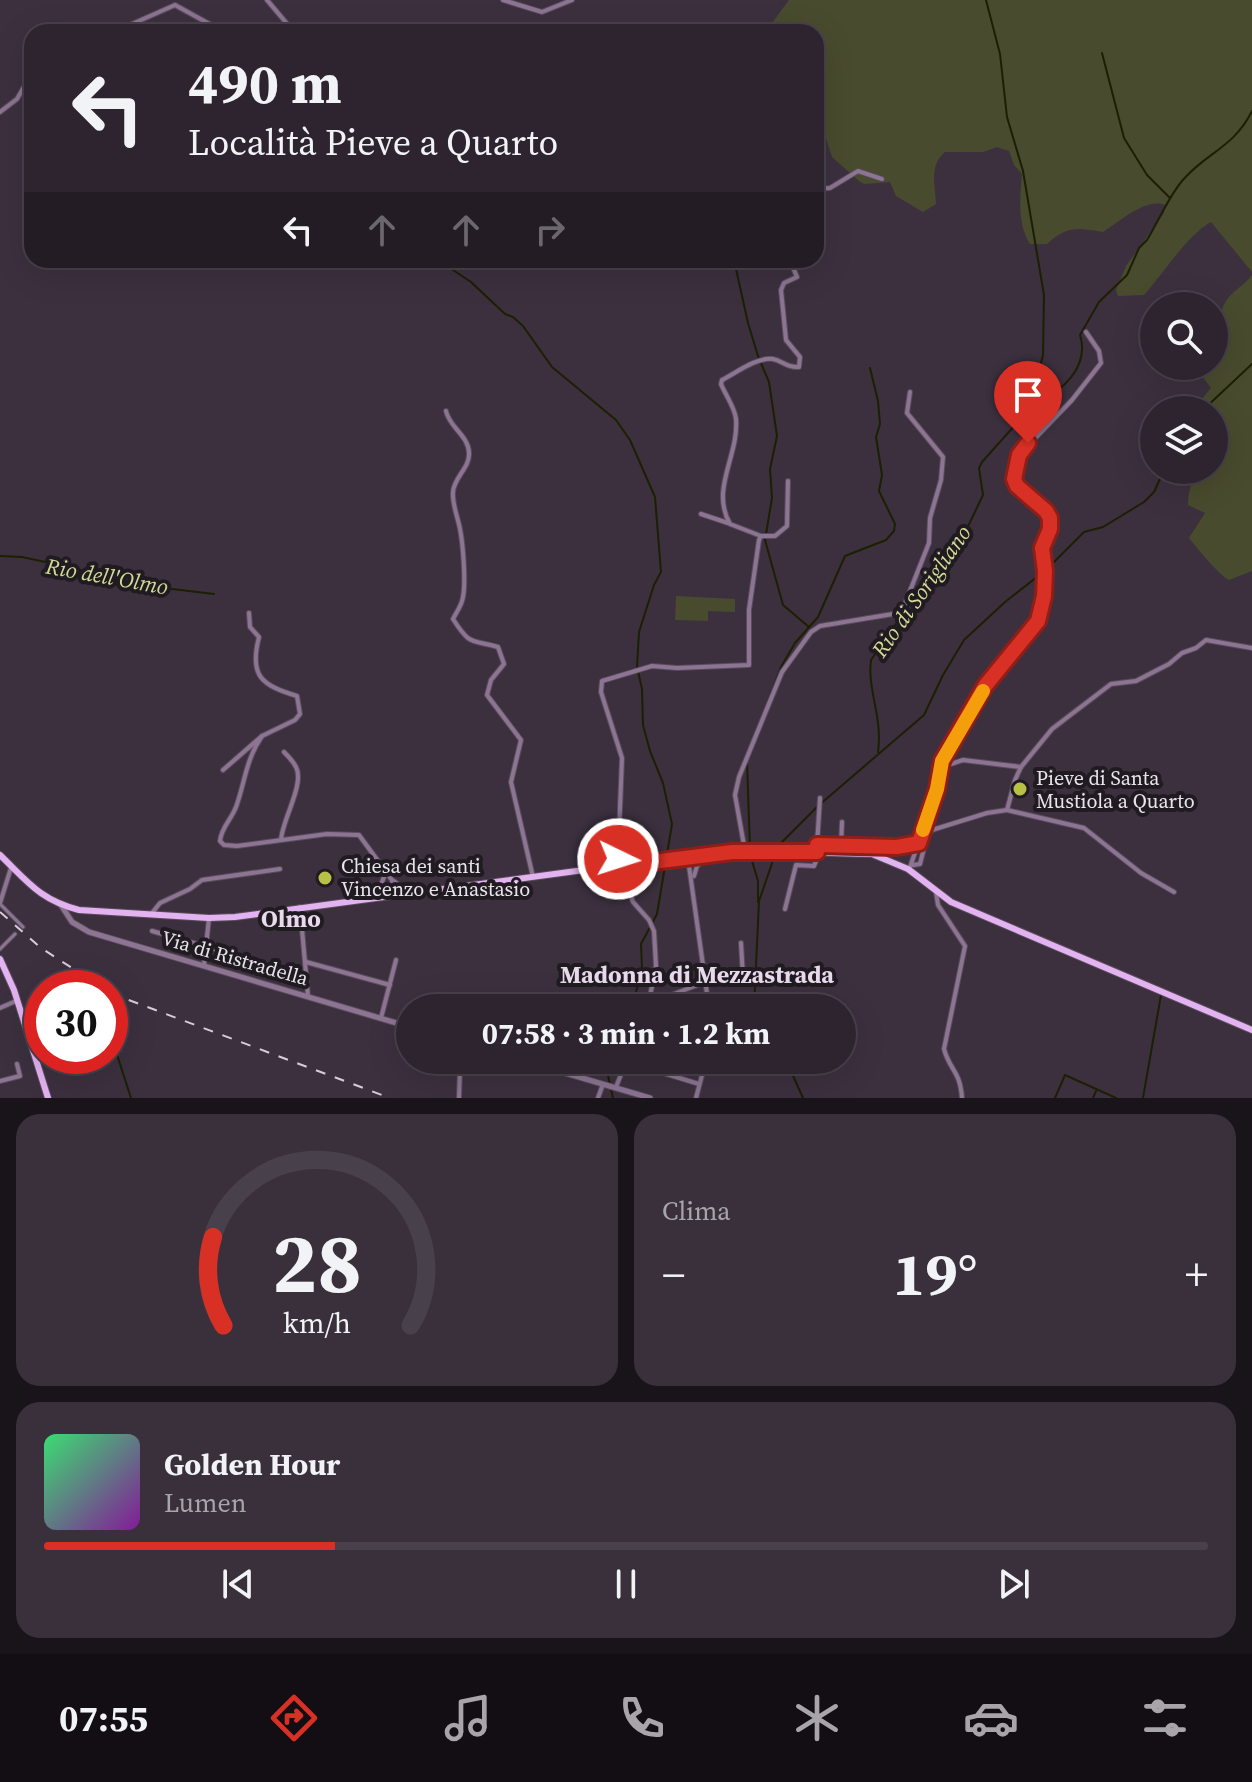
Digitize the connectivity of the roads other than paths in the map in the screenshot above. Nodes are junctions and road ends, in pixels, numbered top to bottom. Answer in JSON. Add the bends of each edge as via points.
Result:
{"nodes":[{"id":1,"x":267,"y":0,"type":"edge"},
{"id":2,"x":503,"y":0,"type":"edge"},
{"id":3,"x":572,"y":0,"type":"edge"},
{"id":4,"x":132,"y":24,"type":"edge"},
{"id":5,"x":209,"y":24,"type":"edge"},
{"id":6,"x":287,"y":24,"type":"edge"},
{"id":7,"x":24,"y":87,"type":"edge"},
{"id":8,"x":0,"y":112,"type":"edge"},
{"id":9,"x":882,"y":179,"type":"dead end"},
{"id":10,"x":824,"y":188,"type":"edge"},
{"id":11,"x":793,"y":268,"type":"edge"},
{"id":12,"x":1086,"y":332,"type":"dead end"},
{"id":13,"x":910,"y":392,"type":"dead end"},
{"id":14,"x":446,"y":411,"type":"dead end"},
{"id":15,"x":788,"y":481,"type":"dead end"},
{"id":16,"x":701,"y":514,"type":"dead end"},
{"id":17,"x":730,"y":524,"type":"junction"},
{"id":18,"x":761,"y":536,"type":"junction"},
{"id":19,"x":249,"y":613,"type":"dead end"},
{"id":20,"x":1252,"y":648,"type":"edge"},
{"id":21,"x":262,"y":736,"type":"junction"},
{"id":22,"x":284,"y":752,"type":"dead end"},
{"id":23,"x":1021,"y":767,"type":"junction"},
{"id":24,"x":939,"y":768,"type":"junction"},
{"id":25,"x":223,"y":770,"type":"dead end"},
{"id":26,"x":820,"y":798,"type":"dead end"},
{"id":27,"x":1007,"y":810,"type":"junction"},
{"id":28,"x":842,"y":822,"type":"dead end"},
{"id":29,"x":281,"y":840,"type":"junction"},
{"id":30,"x":919,"y":843,"type":"junction"},
{"id":31,"x":841,"y":846,"type":"junction"},
{"id":32,"x":817,"y":849,"type":"junction"},
{"id":33,"x":745,"y":851,"type":"junction"},
{"id":34,"x":712,"y":854,"type":"junction"},
{"id":35,"x":0,"y":855,"type":"edge"},
{"id":36,"x":695,"y":855,"type":"junction"},
{"id":37,"x":670,"y":859,"type":"junction"},
{"id":38,"x":12,"y":866,"type":"junction"},
{"id":39,"x":621,"y":866,"type":"junction"},
{"id":40,"x":689,"y":866,"type":"junction"},
{"id":41,"x":697,"y":866,"type":"junction"},
{"id":42,"x":911,"y":868,"type":"junction"},
{"id":43,"x":280,"y":869,"type":"dead end"},
{"id":44,"x":386,"y":871,"type":"junction"},
{"id":45,"x":533,"y":877,"type":"junction"},
{"id":46,"x":693,"y":878,"type":"junction"},
{"id":47,"x":392,"y":880,"type":"junction"},
{"id":48,"x":381,"y":885,"type":"junction"},
{"id":49,"x":936,"y":892,"type":"junction"},
{"id":50,"x":1174,"y":892,"type":"dead end"},
{"id":51,"x":411,"y":893,"type":"junction"},
{"id":52,"x":388,"y":895,"type":"junction"},
{"id":53,"x":366,"y":898,"type":"junction"},
{"id":54,"x":0,"y":904,"type":"edge"},
{"id":55,"x":61,"y":905,"type":"junction"},
{"id":56,"x":300,"y":907,"type":"junction"},
{"id":57,"x":785,"y":909,"type":"dead end"},
{"id":58,"x":152,"y":913,"type":"junction"},
{"id":59,"x":209,"y":918,"type":"junction"},
{"id":60,"x":23,"y":927,"type":"dead end"},
{"id":61,"x":152,"y":931,"type":"dead end"},
{"id":62,"x":15,"y":934,"type":"dead end"},
{"id":63,"x":741,"y":943,"type":"dead end"},
{"id":64,"x":205,"y":946,"type":"junction"},
{"id":65,"x":0,"y":949,"type":"edge"},
{"id":66,"x":1,"y":959,"type":"edge"},
{"id":67,"x":396,"y":960,"type":"dead end"},
{"id":68,"x":306,"y":962,"type":"junction"},
{"id":69,"x":266,"y":964,"type":"dead end"},
{"id":70,"x":204,"y":965,"type":"junction"},
{"id":71,"x":705,"y":982,"type":"junction"},
{"id":72,"x":390,"y":985,"type":"junction"},
{"id":73,"x":650,"y":994,"type":"edge"},
{"id":74,"x":674,"y":994,"type":"edge"},
{"id":75,"x":706,"y":994,"type":"edge"},
{"id":76,"x":308,"y":996,"type":"junction"},
{"id":77,"x":18,"y":1001,"type":"junction"},
{"id":78,"x":0,"y":1008,"type":"edge"},
{"id":79,"x":381,"y":1018,"type":"junction"},
{"id":80,"x":396,"y":1023,"type":"edge"},
{"id":81,"x":1252,"y":1030,"type":"edge"},
{"id":82,"x":17,"y":1064,"type":"dead end"},
{"id":83,"x":460,"y":1074,"type":"edge"},
{"id":84,"x":569,"y":1074,"type":"edge"},
{"id":85,"x":622,"y":1074,"type":"edge"},
{"id":86,"x":668,"y":1074,"type":"edge"},
{"id":87,"x":702,"y":1074,"type":"edge"},
{"id":88,"x":0,"y":1081,"type":"edge"},
{"id":89,"x":603,"y":1084,"type":"junction"},
{"id":90,"x":699,"y":1084,"type":"junction"},
{"id":91,"x":616,"y":1088,"type":"junction"},
{"id":92,"x":48,"y":1098,"type":"edge"},
{"id":93,"x":459,"y":1098,"type":"edge"},
{"id":94,"x":598,"y":1098,"type":"edge"},
{"id":95,"x":650,"y":1098,"type":"edge"},
{"id":96,"x":696,"y":1098,"type":"edge"},
{"id":97,"x":962,"y":1098,"type":"edge"}],
"edges":[{"from":1,"to":6,"type":"street"},
{"from":2,"to":3,"type":"street","via":[[542,12]]},
{"from":4,"to":5,"type":"street","via":[[175,5]]},
{"from":7,"to":8,"type":"street"},
{"from":9,"to":10,"type":"street","via":[[858,171]]},
{"from":11,"to":17,"type":"street","via":[[797,277],[781,290],[786,340],[800,357],[799,367],[768,359],[721,384],[736,417],[721,498]]},
{"from":12,"to":24,"type":"street","via":[[1101,363],[1024,446],[1015,465],[1017,486],[1050,518],[1042,548],[1044,596],[1038,621],[985,686]]},
{"from":13,"to":33,"type":"street","via":[[907,413],[943,457],[929,543],[899,613],[820,626],[782,672],[735,795]]},
{"from":14,"to":45,"type":"street","via":[[470,453],[452,495],[463,560],[463,598],[453,619],[476,644],[502,652],[504,664],[487,695],[521,740],[511,782]]},
{"from":15,"to":18,"type":"street","via":[[787,526],[775,536]]},
{"from":16,"to":17,"type":"street"},
{"from":17,"to":18,"type":"street"},
{"from":18,"to":39,"type":"street","via":[[749,610],[749,665],[652,666],[602,681],[622,758]]},
{"from":19,"to":21,"type":"street","via":[[250,627],[259,637],[253,656],[259,676],[297,696],[301,708],[295,720]]},
{"from":20,"to":23,"type":"street","via":[[1206,640],[1136,681],[1111,684],[1052,729]]},
{"from":21,"to":25,"type":"street"},
{"from":21,"to":29,"type":"street","via":[[220,841],[229,846]]},
{"from":22,"to":29,"type":"street","via":[[298,769],[298,785]]},
{"from":23,"to":24,"type":"street","via":[[963,760]]},
{"from":23,"to":27,"type":"street"},
{"from":24,"to":30,"type":"street"},
{"from":26,"to":32,"type":"street"},
{"from":27,"to":42,"type":"street","via":[[932,830],[920,864]]},
{"from":27,"to":50,"type":"street","via":[[1084,828]]},
{"from":28,"to":31,"type":"street"},
{"from":29,"to":44,"type":"street","via":[[359,835]]},
{"from":30,"to":31,"type":"street"},
{"from":30,"to":42,"type":"street"},
{"from":31,"to":32,"type":"street"},
{"from":32,"to":33,"type":"main road"},
{"from":32,"to":42,"type":"main road","via":[[872,854]]},
{"from":32,"to":57,"type":"street","via":[[814,866],[796,865]]},
{"from":33,"to":34,"type":"main road"},
{"from":34,"to":36,"type":"main road"},
{"from":34,"to":41,"type":"street"},
{"from":35,"to":38,"type":"main road"},
{"from":36,"to":37,"type":"main road"},
{"from":36,"to":40,"type":"street"},
{"from":36,"to":41,"type":"street"},
{"from":37,"to":39,"type":"main road"},
{"from":37,"to":40,"type":"street"},
{"from":38,"to":54,"type":"street"},
{"from":38,"to":55,"type":"main road","via":[[40,894]]},
{"from":39,"to":45,"type":"main road"},
{"from":39,"to":73,"type":"street","via":[[633,902],[653,928],[656,966]]},
{"from":40,"to":46,"type":"street"},
{"from":41,"to":46,"type":"street"},
{"from":42,"to":49,"type":"main road"},
{"from":43,"to":58,"type":"street","via":[[202,880]]},
{"from":44,"to":47,"type":"street"},
{"from":44,"to":48,"type":"street"},
{"from":45,"to":51,"type":"main road"},
{"from":46,"to":71,"type":"street"},
{"from":47,"to":51,"type":"street"},
{"from":47,"to":52,"type":"street"},
{"from":48,"to":52,"type":"street"},
{"from":48,"to":53,"type":"street"},
{"from":49,"to":81,"type":"main road"},
{"from":49,"to":97,"type":"street","via":[[938,905],[965,946],[944,1049],[960,1077]]},
{"from":51,"to":52,"type":"main road"},
{"from":52,"to":53,"type":"main road"},
{"from":53,"to":56,"type":"main road"},
{"from":54,"to":60,"type":"street"},
{"from":55,"to":58,"type":"main road"},
{"from":55,"to":70,"type":"street","name":"Via di Ristradella","via":[[72,922],[89,932]]},
{"from":56,"to":59,"type":"main road"},
{"from":56,"to":68,"type":"street"},
{"from":58,"to":59,"type":"main road"},
{"from":59,"to":64,"type":"street"},
{"from":61,"to":64,"type":"street"},
{"from":62,"to":65,"type":"street"},
{"from":63,"to":71,"type":"street","via":[[743,977]]},
{"from":64,"to":69,"type":"street"},
{"from":64,"to":70,"type":"street"},
{"from":65,"to":66,"type":"street","via":[[5,957]]},
{"from":66,"to":77,"type":"main road"},
{"from":67,"to":72,"type":"street"},
{"from":68,"to":72,"type":"street"},
{"from":68,"to":76,"type":"street"},
{"from":70,"to":76,"type":"street","name":"Via di Ristradella"},
{"from":71,"to":74,"type":"street"},
{"from":71,"to":75,"type":"street"},
{"from":72,"to":79,"type":"street"},
{"from":76,"to":79,"type":"street","name":"Via di Ristradella"},
{"from":77,"to":78,"type":"street"},
{"from":77,"to":92,"type":"main road"},
{"from":79,"to":80,"type":"street","name":"Via di Ristradella"},
{"from":82,"to":88,"type":"street","via":[[20,1076]]},
{"from":83,"to":93,"type":"street"},
{"from":84,"to":89,"type":"street"},
{"from":85,"to":91,"type":"street"},
{"from":86,"to":90,"type":"street"},
{"from":87,"to":90,"type":"street"},
{"from":89,"to":91,"type":"street"},
{"from":89,"to":94,"type":"street"},
{"from":90,"to":96,"type":"street"},
{"from":91,"to":95,"type":"street"}]}
